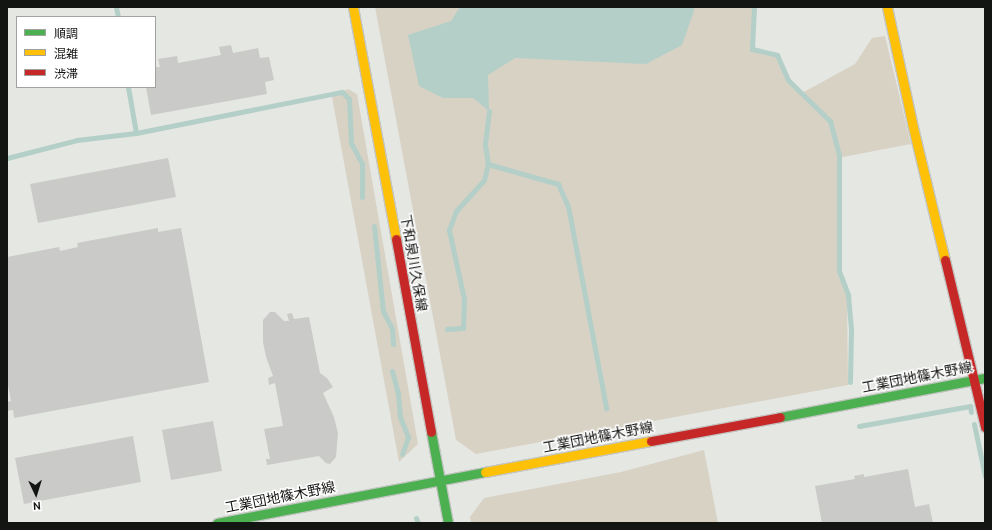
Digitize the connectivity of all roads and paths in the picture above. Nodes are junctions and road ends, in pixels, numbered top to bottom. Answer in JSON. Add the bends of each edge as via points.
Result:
{"nodes":[{"id":1,"x":353,"y":7,"type":"edge"},
{"id":2,"x":887,"y":7,"type":"edge"},
{"id":3,"x":985,"y":378,"type":"edge"},
{"id":4,"x":974,"y":380,"type":"junction"},
{"id":5,"x":985,"y":427,"type":"edge"},
{"id":6,"x":440,"y":481,"type":"junction"},
{"id":7,"x":217,"y":523,"type":"edge"},
{"id":8,"x":448,"y":523,"type":"edge"}],
"edges":[{"from":1,"to":6,"type":"street","name":"下和泉川久保線"},
{"from":2,"to":4,"type":"street","via":[[912,123]]},
{"from":3,"to":4,"type":"street","name":"工業団地篠木野線"},
{"from":4,"to":5,"type":"street"},
{"from":4,"to":6,"type":"street","name":"工業団地篠木野線"},
{"from":6,"to":7,"type":"street","name":"工業団地篠木野線"},
{"from":6,"to":8,"type":"street","name":"下和泉川久保線"}]}
